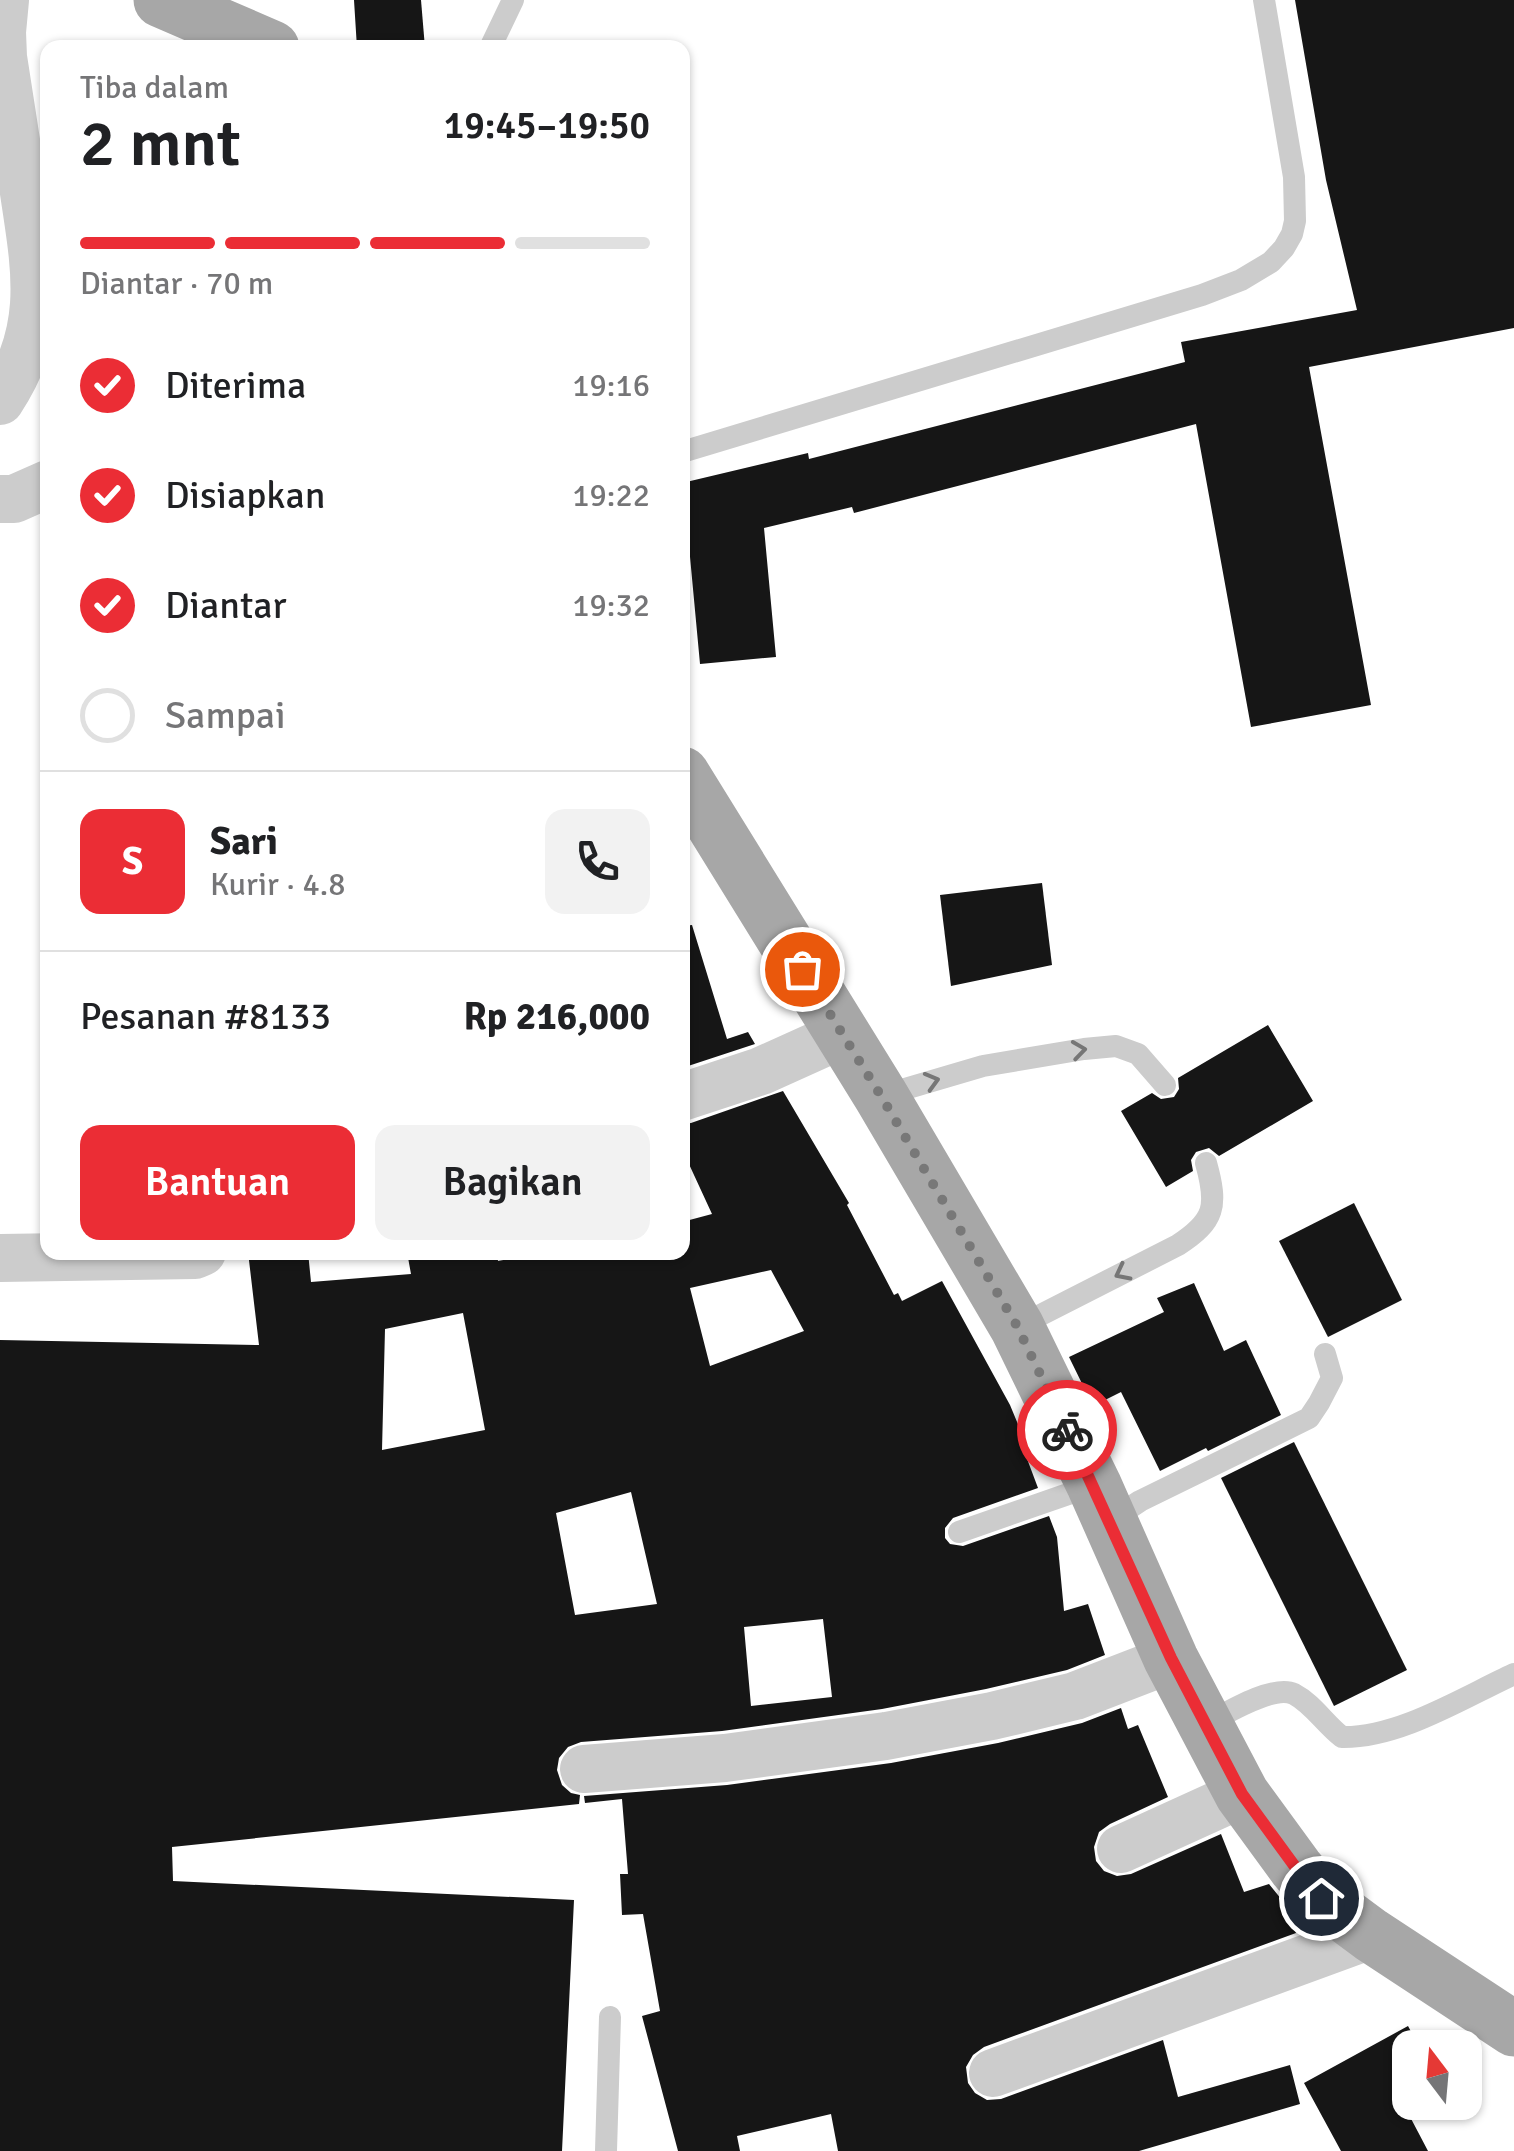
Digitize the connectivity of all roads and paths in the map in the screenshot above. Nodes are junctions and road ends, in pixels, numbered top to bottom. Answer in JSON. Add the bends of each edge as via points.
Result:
{"nodes":[{"id":1,"x":6,"y":0,"type":"edge"},
{"id":2,"x":161,"y":0,"type":"edge"},
{"id":3,"x":512,"y":0,"type":"edge"},
{"id":4,"x":1264,"y":0,"type":"edge"},
{"id":5,"x":254,"y":40,"type":"edge"},
{"id":6,"x":494,"y":40,"type":"edge"},
{"id":7,"x":0,"y":401,"type":"edge"},
{"id":8,"x":690,"y":450,"type":"edge"},
{"id":9,"x":40,"y":488,"type":"edge"},
{"id":10,"x":0,"y":499,"type":"edge"},
{"id":11,"x":690,"y":787,"type":"edge"},
{"id":12,"x":843,"y":1034,"type":"junction"},
{"id":13,"x":1166,"y":1085,"type":"dead end"},
{"id":14,"x":690,"y":1094,"type":"edge"},
{"id":15,"x":881,"y":1096,"type":"junction"},
{"id":16,"x":1206,"y":1163,"type":"dead end"},
{"id":17,"x":40,"y":1257,"type":"edge"},
{"id":18,"x":0,"y":1258,"type":"edge"},
{"id":19,"x":1017,"y":1326,"type":"junction"},
{"id":20,"x":1325,"y":1354,"type":"dead end"},
{"id":21,"x":1102,"y":1503,"type":"junction"},
{"id":22,"x":960,"y":1532,"type":"dead end"},
{"id":23,"x":1171,"y":1658,"type":"junction"},
{"id":24,"x":1514,"y":1674,"type":"edge"},
{"id":25,"x":1206,"y":1724,"type":"junction"},
{"id":26,"x":584,"y":1769,"type":"dead end"},
{"id":27,"x":1242,"y":1794,"type":"junction"},
{"id":28,"x":1122,"y":1850,"type":"dead end"},
{"id":29,"x":1371,"y":1936,"type":"junction"},
{"id":30,"x":610,"y":2017,"type":"dead end"},
{"id":31,"x":1514,"y":2028,"type":"edge"},
{"id":32,"x":993,"y":2073,"type":"dead end"},
{"id":33,"x":606,"y":2151,"type":"edge"}],
"edges":[{"from":1,"to":7,"type":"street","via":[[4,57],[36,282],[30,336]]},
{"from":2,"to":5,"type":"main road"},
{"from":3,"to":6,"type":"lane"},
{"from":4,"to":8,"type":"lane","via":[[1296,208],[1292,234],[1271,262],[1202,295]]},
{"from":9,"to":10,"type":"street"},
{"from":11,"to":12,"type":"main road"},
{"from":12,"to":14,"type":"street"},
{"from":12,"to":15,"type":"main road"},
{"from":15,"to":13,"type":"lane","one_way":true,"via":[[983,1066],[1116,1046],[1138,1054]]},
{"from":15,"to":19,"type":"main road"},
{"from":16,"to":19,"type":"lane","one_way":true,"via":[[1211,1214],[1201,1230]]},
{"from":17,"to":18,"type":"street"},
{"from":19,"to":21,"type":"main road"},
{"from":20,"to":21,"type":"lane","via":[[1332,1378],[1308,1418],[1140,1502]]},
{"from":21,"to":22,"type":"lane"},
{"from":21,"to":23,"type":"main road"},
{"from":23,"to":25,"type":"main road"},
{"from":23,"to":26,"type":"street","via":[[1075,1696],[992,1716],[724,1758]]},
{"from":24,"to":25,"type":"lane","via":[[1392,1731],[1361,1738],[1342,1737],[1284,1691]]},
{"from":25,"to":27,"type":"main road"},
{"from":27,"to":28,"type":"street"},
{"from":27,"to":29,"type":"main road","via":[[1321,1898]]},
{"from":29,"to":31,"type":"main road"},
{"from":29,"to":32,"type":"street"},
{"from":30,"to":33,"type":"lane"}]}
